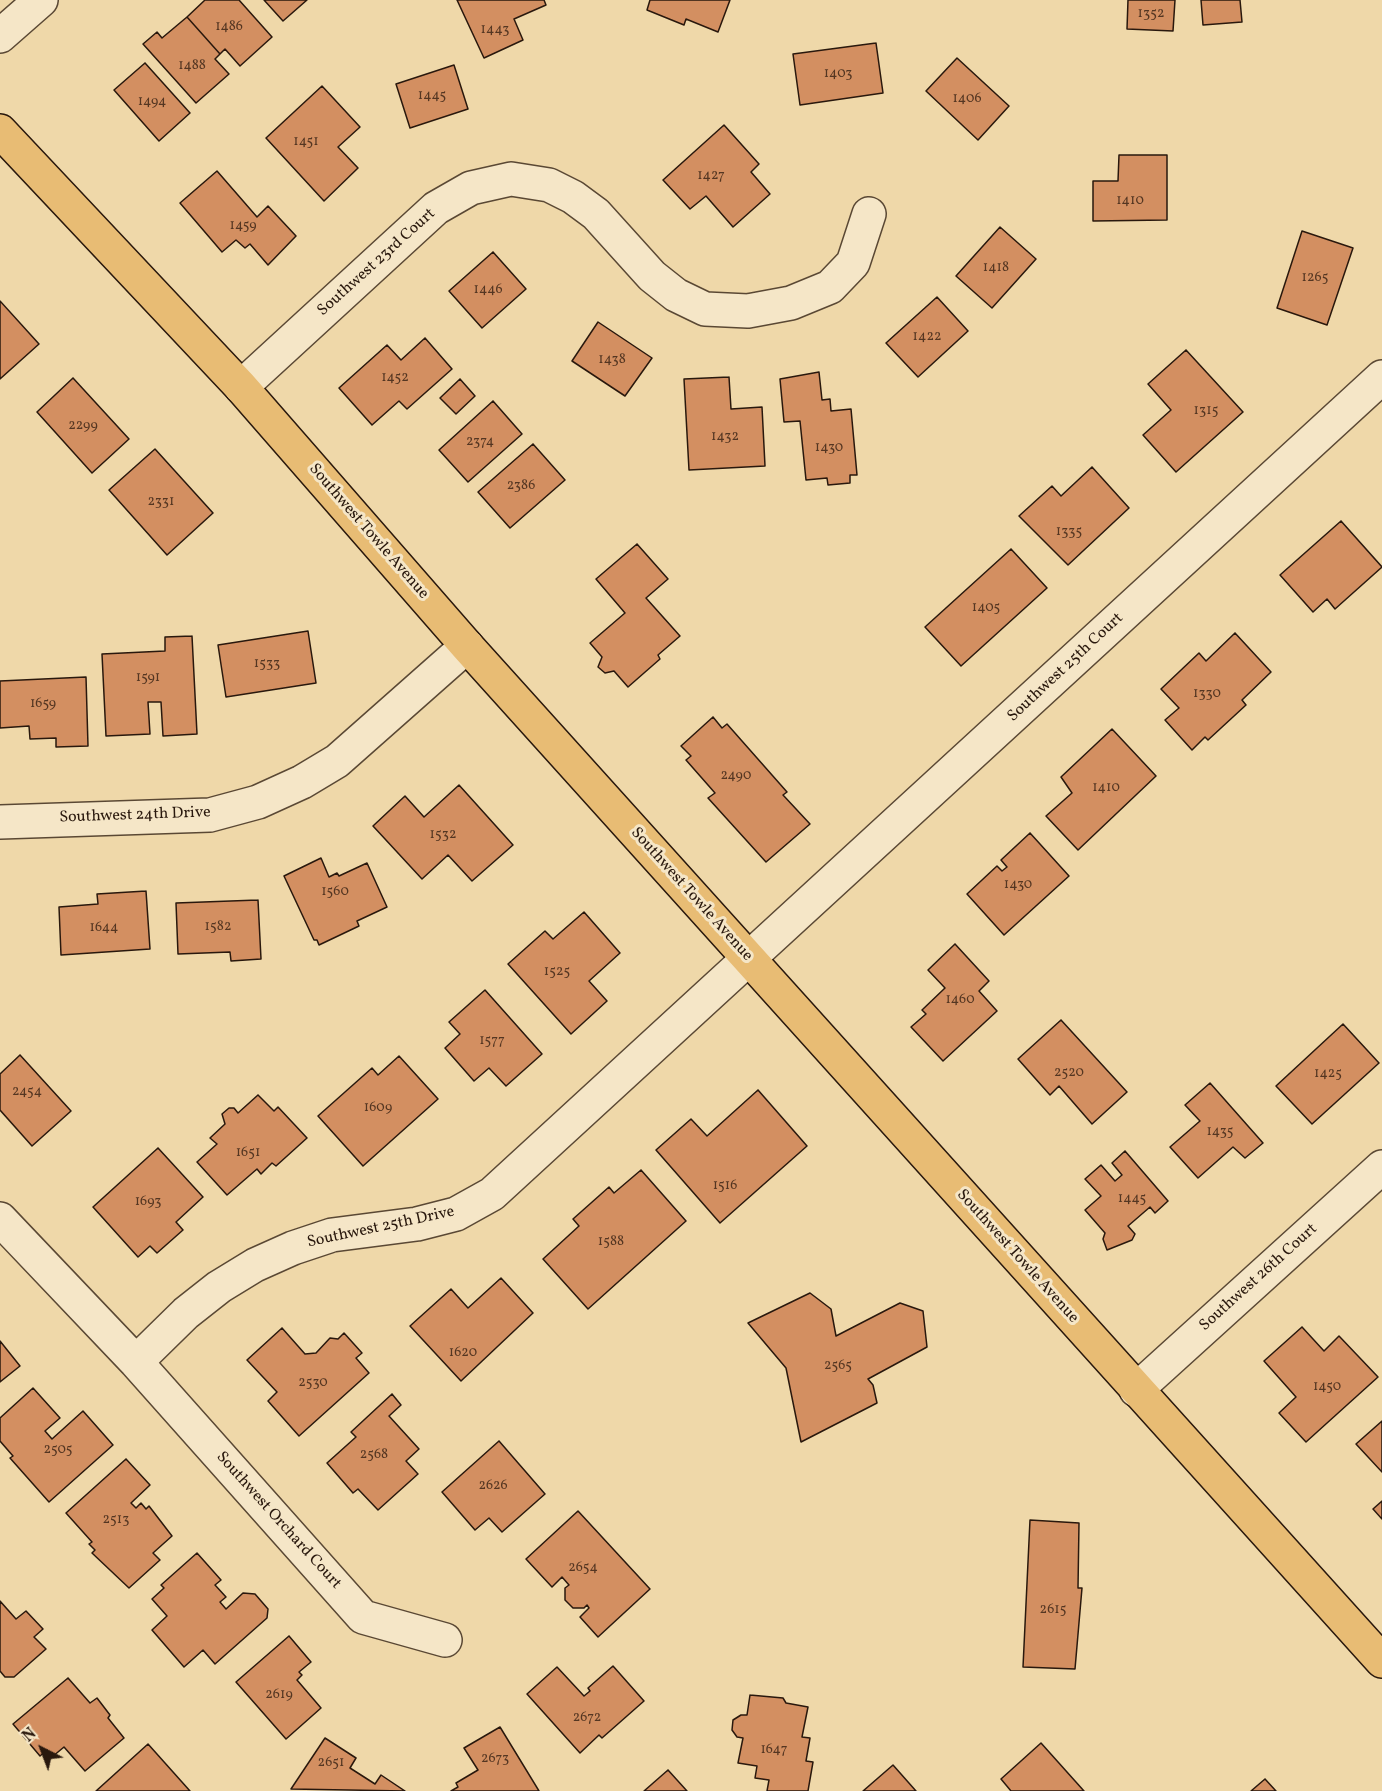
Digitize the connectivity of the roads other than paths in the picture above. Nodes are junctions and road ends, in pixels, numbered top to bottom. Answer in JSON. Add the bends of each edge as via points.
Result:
{"nodes":[{"id":1,"x":41,"y":0,"type":"edge"},
{"id":2,"x":0,"y":36,"type":"edge"},
{"id":3,"x":0,"y":131,"type":"edge"},
{"id":4,"x":869,"y":214,"type":"dead end"},
{"id":5,"x":1382,"y":377,"type":"edge"},
{"id":6,"x":241,"y":387,"type":"junction"},
{"id":7,"x":467,"y":646,"type":"junction"},
{"id":8,"x":0,"y":822,"type":"edge"},
{"id":9,"x":749,"y":960,"type":"junction"},
{"id":10,"x":1382,"y":1167,"type":"edge"},
{"id":11,"x":0,"y":1219,"type":"edge"},
{"id":12,"x":136,"y":1362,"type":"junction"},
{"id":13,"x":1136,"y":1390,"type":"junction"},
{"id":14,"x":445,"y":1640,"type":"dead end"},
{"id":15,"x":1382,"y":1661,"type":"edge"}],
"edges":[{"from":1,"to":2,"type":"street"},
{"from":3,"to":6,"type":"main road","name":"Southwest Towle Avenue"},
{"from":4,"to":6,"type":"street","name":"Southwest 23rd Court","via":[[853,263],[830,287],[791,303],[748,311],[705,309],[676,295],[652,276],[596,214],[573,197],[549,185],[510,179],[471,188],[436,208]]},
{"from":5,"to":9,"type":"street","name":"Southwest 25th Court"},
{"from":6,"to":7,"type":"main road","name":"Southwest Towle Avenue"},
{"from":7,"to":8,"type":"street","name":"Southwest 24th Drive","via":[[338,761],[258,802],[210,815]]},
{"from":7,"to":9,"type":"main road","name":"Southwest Towle Avenue"},
{"from":9,"to":12,"type":"street","name":"Southwest 25th Drive","via":[[492,1194],[456,1214],[417,1224],[332,1235],[255,1265],[186,1313]]},
{"from":9,"to":13,"type":"main road","name":"Southwest Towle Avenue"},
{"from":10,"to":13,"type":"street","name":"Southwest 26th Court"},
{"from":11,"to":12,"type":"street","name":"Southwest Orchard Court"},
{"from":12,"to":14,"type":"street","name":"Southwest Orchard Court","via":[[363,1617]]},
{"from":13,"to":15,"type":"main road","name":"Southwest Towle Avenue"}]}
